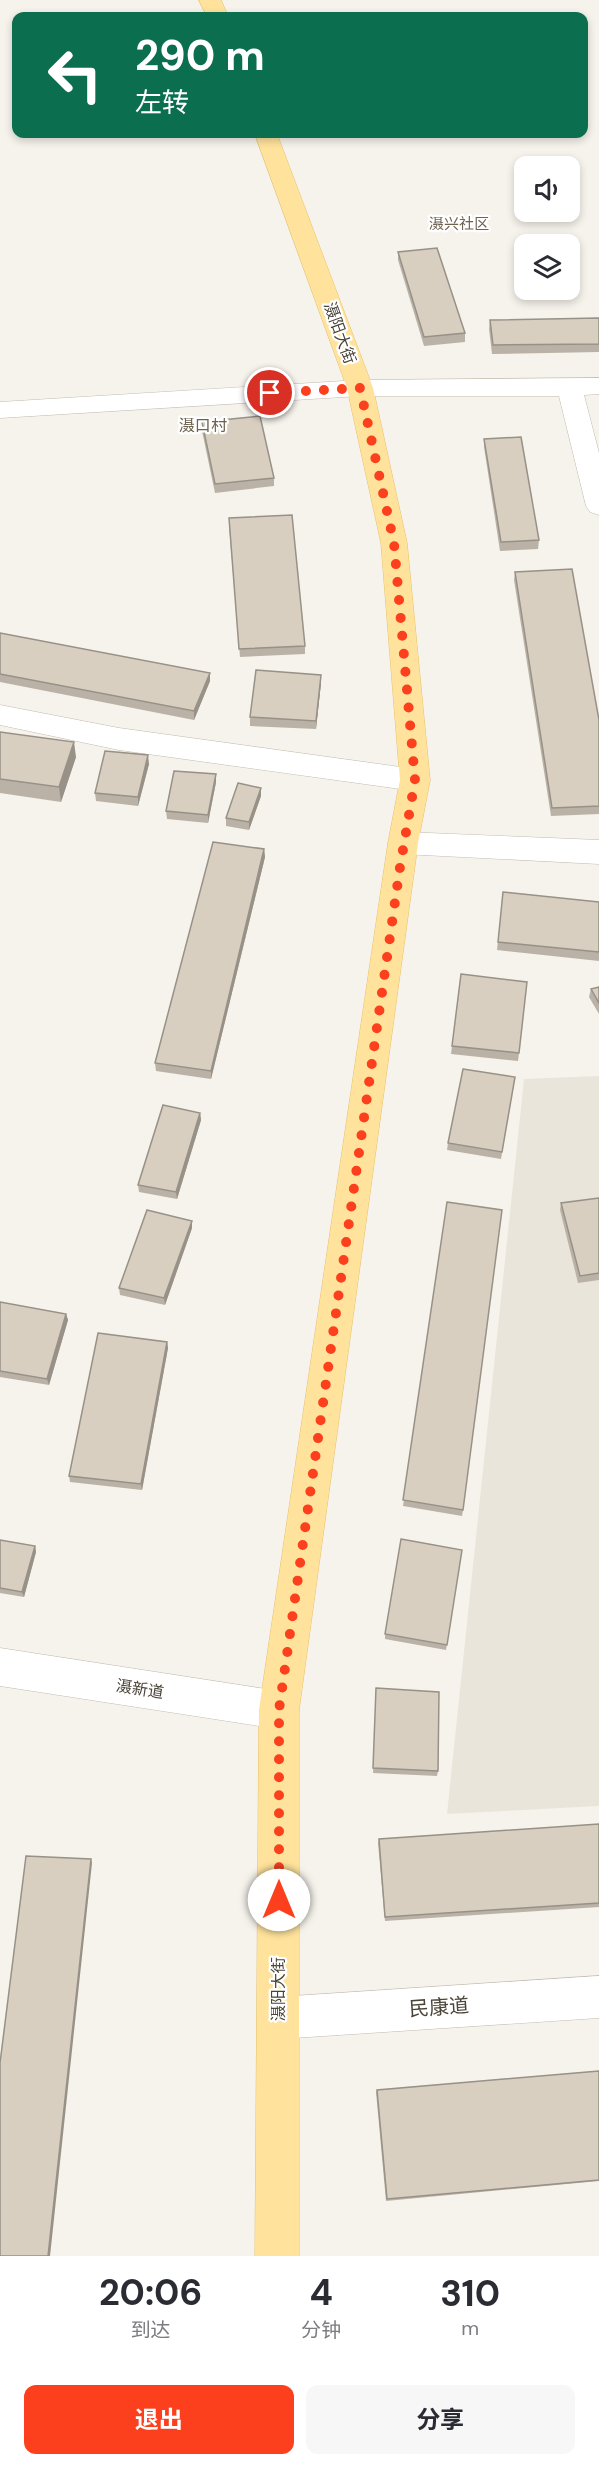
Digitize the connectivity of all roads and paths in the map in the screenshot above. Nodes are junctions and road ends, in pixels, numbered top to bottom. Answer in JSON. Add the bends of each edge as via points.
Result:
{"nodes":[{"id":1,"x":267,"y":138,"type":"edge"},
{"id":2,"x":599,"y":386,"type":"edge"},
{"id":3,"x":360,"y":388,"type":"junction"},
{"id":4,"x":570,"y":388,"type":"junction"},
{"id":5,"x":0,"y":410,"type":"edge"},
{"id":6,"x":599,"y":506,"type":"edge"},
{"id":7,"x":0,"y":715,"type":"edge"},
{"id":8,"x":415,"y":780,"type":"junction"},
{"id":9,"x":403,"y":843,"type":"junction"},
{"id":10,"x":599,"y":852,"type":"edge"},
{"id":11,"x":0,"y":1667,"type":"edge"},
{"id":12,"x":279,"y":1710,"type":"junction"},
{"id":13,"x":599,"y":1997,"type":"edge"},
{"id":14,"x":278,"y":2018,"type":"junction"},
{"id":15,"x":277,"y":2256,"type":"edge"}],
"edges":[{"from":1,"to":3,"type":"main road","name":"滠阳大街"},
{"from":2,"to":4,"type":"street"},
{"from":3,"to":4,"type":"street"},
{"from":3,"to":5,"type":"street"},
{"from":3,"to":8,"type":"main road","name":"滠阳大街","via":[[394,543]]},
{"from":4,"to":6,"type":"street"},
{"from":7,"to":8,"type":"street","via":[[119,739]]},
{"from":8,"to":9,"type":"main road","name":"滠阳大街"},
{"from":9,"to":10,"type":"street"},
{"from":9,"to":12,"type":"main road","name":"滠阳大街"},
{"from":11,"to":12,"type":"street","name":"滠新道"},
{"from":12,"to":14,"type":"main road","name":"滠阳大街"},
{"from":13,"to":14,"type":"street","name":"民康道"},
{"from":14,"to":15,"type":"main road","name":"滠阳大街"}]}
